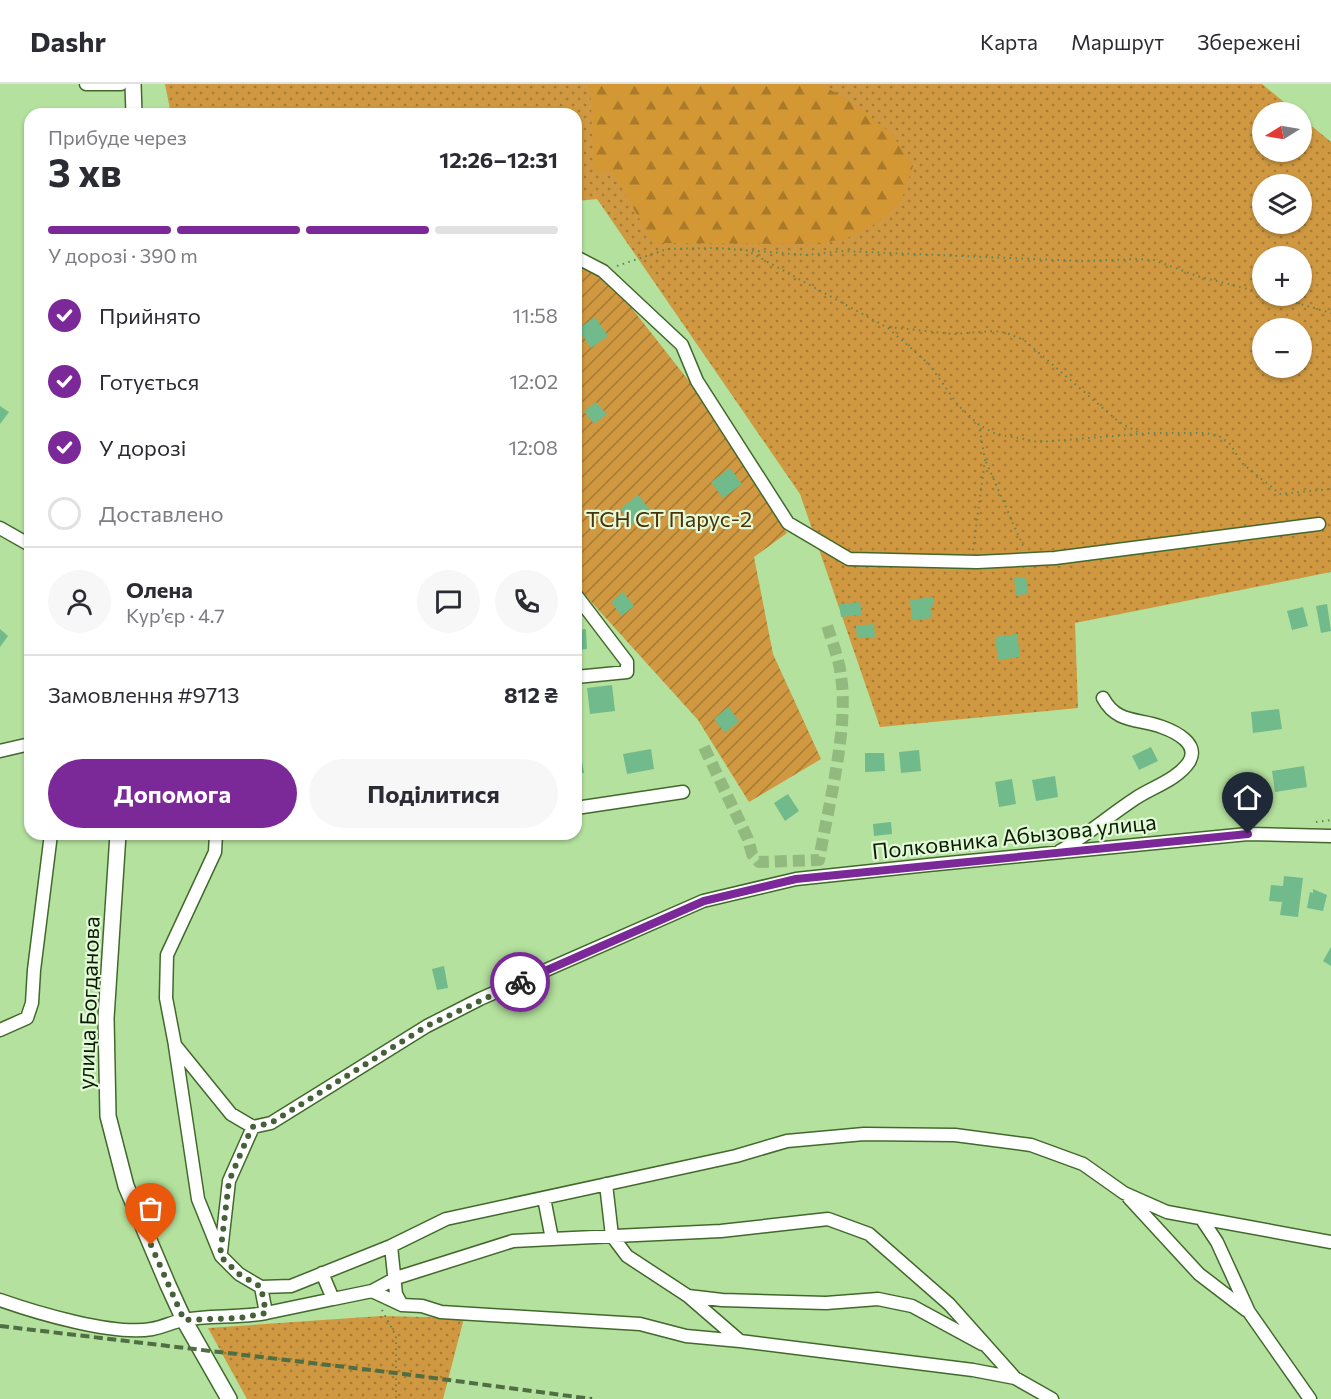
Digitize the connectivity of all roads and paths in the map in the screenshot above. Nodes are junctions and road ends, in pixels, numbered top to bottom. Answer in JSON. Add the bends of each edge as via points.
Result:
{"nodes":[{"id":1,"x":86,"y":84,"type":"edge"},
{"id":2,"x":121,"y":84,"type":"edge"},
{"id":3,"x":133,"y":84,"type":"edge"},
{"id":4,"x":134,"y":108,"type":"edge"},
{"id":5,"x":746,"y":250,"type":"junction"},
{"id":6,"x":582,"y":260,"type":"edge"},
{"id":7,"x":603,"y":271,"type":"junction"},
{"id":8,"x":1252,"y":290,"type":"edge"},
{"id":9,"x":1307,"y":306,"type":"edge"},
{"id":10,"x":1331,"y":313,"type":"edge"},
{"id":11,"x":886,"y":327,"type":"junction"},
{"id":12,"x":979,"y":425,"type":"junction"},
{"id":13,"x":1142,"y":434,"type":"junction"},
{"id":14,"x":985,"y":460,"type":"junction"},
{"id":15,"x":1331,"y":489,"type":"edge"},
{"id":16,"x":1319,"y":524,"type":"dead end"},
{"id":17,"x":0,"y":528,"type":"edge"},
{"id":18,"x":24,"y":542,"type":"edge"},
{"id":19,"x":1029,"y":560,"type":"junction"},
{"id":20,"x":972,"y":562,"type":"junction"},
{"id":21,"x":582,"y":603,"type":"edge"},
{"id":22,"x":582,"y":676,"type":"edge"},
{"id":23,"x":1103,"y":698,"type":"dead end"},
{"id":24,"x":24,"y":745,"type":"edge"},
{"id":25,"x":0,"y":751,"type":"edge"},
{"id":26,"x":683,"y":792,"type":"dead end"},
{"id":27,"x":582,"y":807,"type":"edge"},
{"id":28,"x":1331,"y":836,"type":"edge"},
{"id":29,"x":50,"y":840,"type":"edge"},
{"id":30,"x":118,"y":840,"type":"edge"},
{"id":31,"x":216,"y":840,"type":"edge"},
{"id":32,"x":1056,"y":853,"type":"junction"},
{"id":33,"x":0,"y":1030,"type":"edge"},
{"id":34,"x":175,"y":1045,"type":"junction"},
{"id":35,"x":252,"y":1127,"type":"junction"},
{"id":36,"x":606,"y":1184,"type":"junction"},
{"id":37,"x":1124,"y":1192,"type":"junction"},
{"id":38,"x":544,"y":1198,"type":"junction"},
{"id":39,"x":1203,"y":1221,"type":"junction"},
{"id":40,"x":612,"y":1236,"type":"junction"},
{"id":41,"x":552,"y":1239,"type":"junction"},
{"id":42,"x":1331,"y":1242,"type":"edge"},
{"id":43,"x":392,"y":1246,"type":"junction"},
{"id":44,"x":220,"y":1256,"type":"junction"},
{"id":45,"x":322,"y":1273,"type":"junction"},
{"id":46,"x":396,"y":1278,"type":"junction"},
{"id":47,"x":261,"y":1287,"type":"junction"},
{"id":48,"x":372,"y":1292,"type":"junction"},
{"id":49,"x":688,"y":1296,"type":"junction"},
{"id":50,"x":333,"y":1299,"type":"junction"},
{"id":51,"x":0,"y":1300,"type":"edge"},
{"id":52,"x":402,"y":1305,"type":"junction"},
{"id":53,"x":1249,"y":1312,"type":"junction"},
{"id":54,"x":266,"y":1313,"type":"junction"},
{"id":55,"x":184,"y":1320,"type":"junction"},
{"id":56,"x":740,"y":1341,"type":"junction"},
{"id":57,"x":986,"y":1346,"type":"junction"},
{"id":58,"x":1016,"y":1378,"type":"junction"},
{"id":59,"x":229,"y":1399,"type":"edge"},
{"id":60,"x":396,"y":1399,"type":"edge"},
{"id":61,"x":1052,"y":1399,"type":"edge"},
{"id":62,"x":1310,"y":1399,"type":"edge"}],
"edges":[{"from":1,"to":2,"type":"street"},
{"from":3,"to":4,"type":"main road"},
{"from":5,"to":7,"type":"path","via":[[667,249]]},
{"from":5,"to":8,"type":"path","via":[[807,255],[843,251],[1084,261],[1136,258]]},
{"from":5,"to":11,"type":"path"},
{"from":6,"to":7,"type":"street"},
{"from":7,"to":20,"type":"street","via":[[682,345],[697,381],[789,523],[849,559]]},
{"from":9,"to":10,"type":"path"},
{"from":11,"to":12,"type":"path","via":[[929,364],[951,397]]},
{"from":11,"to":13,"type":"path","via":[[953,334],[1007,333],[1024,340],[1119,422]]},
{"from":12,"to":13,"type":"path","via":[[1007,438],[1039,442]]},
{"from":12,"to":14,"type":"path"},
{"from":13,"to":15,"type":"path","via":[[1214,435],[1230,444],[1243,464],[1280,494]]},
{"from":14,"to":19,"type":"path"},
{"from":14,"to":20,"type":"path"},
{"from":16,"to":19,"type":"street"},
{"from":17,"to":18,"type":"street"},
{"from":19,"to":20,"type":"street"},
{"from":21,"to":22,"type":"street","via":[[627,662],[627,672]]},
{"from":23,"to":32,"type":"street","via":[[1117,715],[1162,727],[1185,738],[1192,750],[1190,761],[1176,775]]},
{"from":24,"to":25,"type":"street"},
{"from":26,"to":27,"type":"street"},
{"from":28,"to":32,"type":"street","name":"Полковника Абызова улица","via":[[1248,834]]},
{"from":29,"to":33,"type":"street","via":[[32,1003],[27,1018]]},
{"from":30,"to":55,"type":"main road","name":"улица Богданова","via":[[106,1018],[108,1116],[126,1186]]},
{"from":31,"to":34,"type":"street","via":[[215,852],[167,955],[166,998]]},
{"from":32,"to":35,"type":"street","name":"Полковника Абызова улица","via":[[796,879],[704,901],[469,1005],[427,1026],[271,1123]]},
{"from":34,"to":35,"type":"street","via":[[231,1114]]},
{"from":34,"to":44,"type":"street","via":[[198,1199]]},
{"from":35,"to":44,"type":"street","via":[[229,1181]]},
{"from":36,"to":37,"type":"street","via":[[787,1142],[864,1134],[955,1135],[1031,1145],[1083,1164]]},
{"from":36,"to":38,"type":"street"},
{"from":36,"to":40,"type":"street"},
{"from":37,"to":39,"type":"street","via":[[1167,1212]]},
{"from":37,"to":53,"type":"street","via":[[1199,1274]]},
{"from":38,"to":41,"type":"street"},
{"from":38,"to":43,"type":"street","via":[[446,1219]]},
{"from":39,"to":42,"type":"street"},
{"from":39,"to":53,"type":"street","via":[[1217,1242]]},
{"from":40,"to":41,"type":"street"},
{"from":40,"to":49,"type":"street","via":[[627,1256]]},
{"from":40,"to":57,"type":"street","via":[[721,1231],[828,1219],[869,1234],[949,1304]]},
{"from":41,"to":46,"type":"street","via":[[513,1241]]},
{"from":43,"to":45,"type":"street"},
{"from":43,"to":46,"type":"street"},
{"from":44,"to":47,"type":"street"},
{"from":45,"to":47,"type":"street","via":[[291,1286]]},
{"from":45,"to":50,"type":"street"},
{"from":46,"to":48,"type":"street"},
{"from":46,"to":52,"type":"street","via":[[396,1294]]},
{"from":47,"to":54,"type":"street"},
{"from":48,"to":50,"type":"street"},
{"from":48,"to":52,"type":"street"},
{"from":48,"to":60,"type":"path","via":[[396,1336]]},
{"from":49,"to":56,"type":"street"},
{"from":49,"to":57,"type":"street","via":[[826,1303],[878,1299],[912,1306]]},
{"from":50,"to":54,"type":"street"},
{"from":51,"to":55,"type":"street","via":[[59,1318],[121,1329],[151,1329]]},
{"from":52,"to":56,"type":"street","via":[[441,1312],[640,1324],[686,1336]]},
{"from":53,"to":62,"type":"street"},
{"from":54,"to":55,"type":"street"},
{"from":55,"to":59,"type":"main road","name":"улица Богданова"},
{"from":56,"to":58,"type":"street"},
{"from":57,"to":58,"type":"street"},
{"from":58,"to":61,"type":"street"}]}
